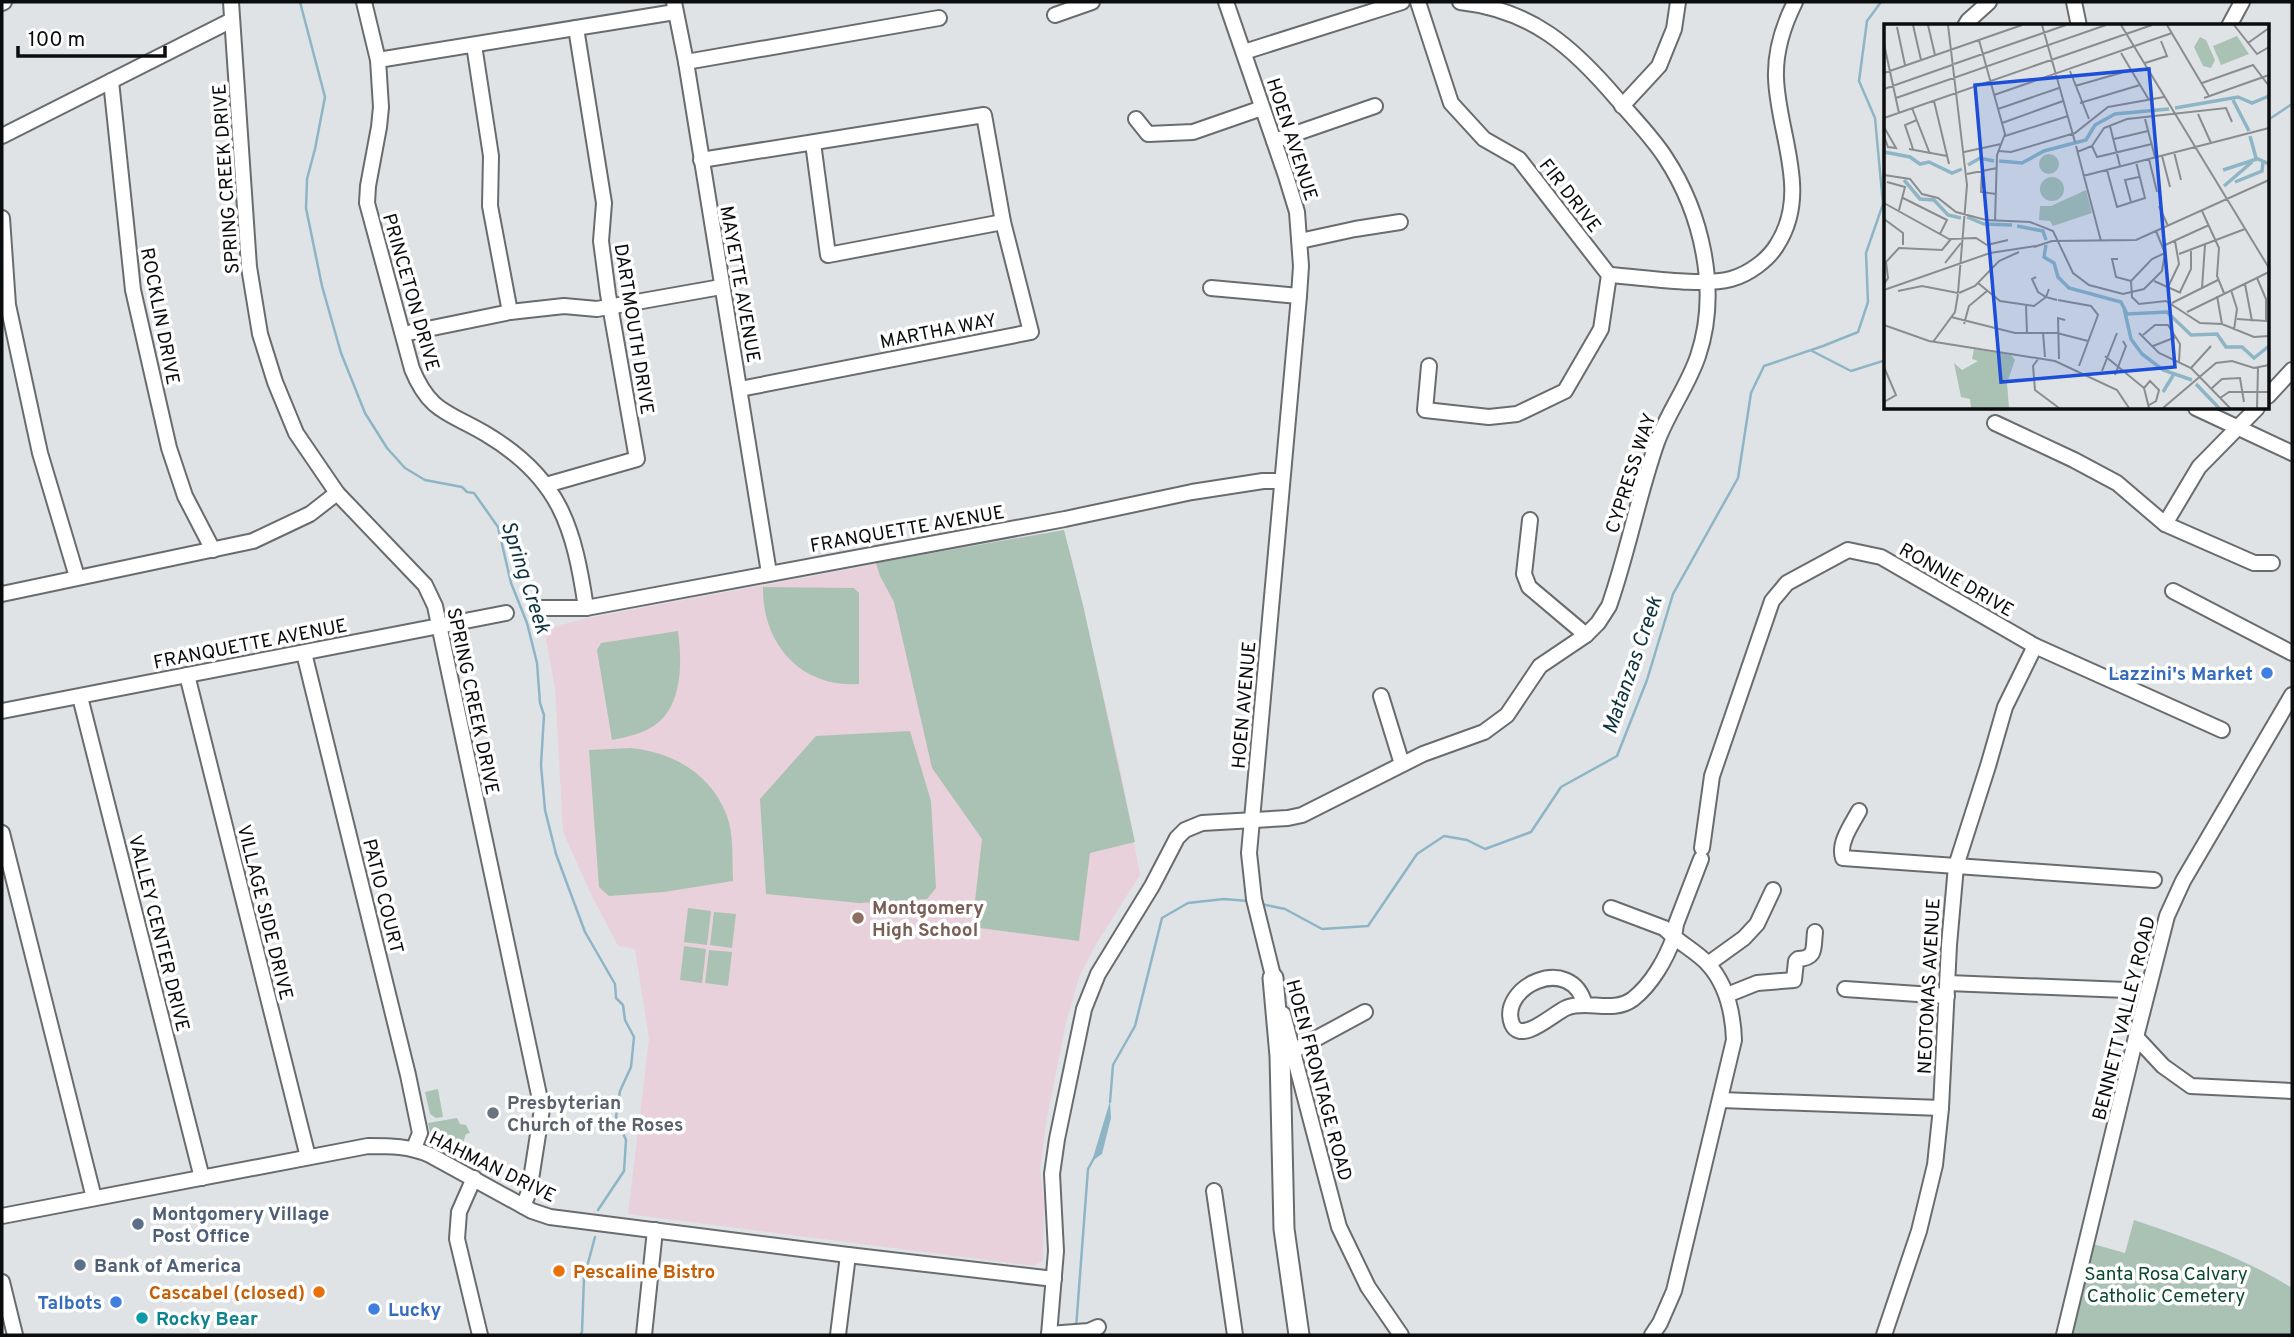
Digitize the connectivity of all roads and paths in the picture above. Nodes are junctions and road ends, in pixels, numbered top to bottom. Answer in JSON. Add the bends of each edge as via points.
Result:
{"nodes":[{"id":1,"x":231,"y":2,"type":"edge"},
{"id":2,"x":364,"y":2,"type":"edge"},
{"id":3,"x":1092,"y":2,"type":"edge"},
{"id":4,"x":1226,"y":2,"type":"edge"},
{"id":5,"x":1402,"y":2,"type":"edge"},
{"id":6,"x":1418,"y":2,"type":"edge"},
{"id":7,"x":1460,"y":2,"type":"edge"},
{"id":8,"x":1678,"y":2,"type":"edge"},
{"id":9,"x":1795,"y":2,"type":"edge"},
{"id":10,"x":1989,"y":2,"type":"edge"},
{"id":11,"x":2074,"y":2,"type":"edge"},
{"id":12,"x":2242,"y":2,"type":"edge"},
{"id":13,"x":675,"y":7,"type":"edge"},
{"id":14,"x":1358,"y":8,"type":"edge"},
{"id":15,"x":1055,"y":15,"type":"dead end"},
{"id":16,"x":939,"y":18,"type":"dead end"},
{"id":17,"x":232,"y":20,"type":"junction"},
{"id":18,"x":1966,"y":24,"type":"edge"},
{"id":19,"x":2079,"y":24,"type":"edge"},
{"id":20,"x":2230,"y":24,"type":"edge"},
{"id":21,"x":576,"y":28,"type":"junction"},
{"id":22,"x":474,"y":45,"type":"junction"},
{"id":23,"x":1244,"y":52,"type":"junction"},
{"id":24,"x":377,"y":60,"type":"junction"},
{"id":25,"x":686,"y":62,"type":"junction"},
{"id":26,"x":111,"y":80,"type":"junction"},
{"id":27,"x":1375,"y":106,"type":"dead end"},
{"id":28,"x":1622,"y":106,"type":"junction"},
{"id":29,"x":1262,"y":108,"type":"junction"},
{"id":30,"x":1136,"y":119,"type":"dead end"},
{"id":31,"x":2,"y":136,"type":"edge"},
{"id":32,"x":1274,"y":141,"type":"junction"},
{"id":33,"x":813,"y":143,"type":"junction"},
{"id":34,"x":701,"y":160,"type":"junction"},
{"id":35,"x":2,"y":218,"type":"edge"},
{"id":36,"x":1003,"y":222,"type":"junction"},
{"id":37,"x":1400,"y":222,"type":"dead end"},
{"id":38,"x":1300,"y":241,"type":"junction"},
{"id":39,"x":1609,"y":275,"type":"junction"},
{"id":40,"x":1707,"y":282,"type":"junction"},
{"id":41,"x":721,"y":287,"type":"junction"},
{"id":42,"x":1211,"y":288,"type":"dead end"},
{"id":43,"x":1299,"y":296,"type":"junction"},
{"id":44,"x":611,"y":307,"type":"junction"},
{"id":45,"x":510,"y":312,"type":"junction"},
{"id":46,"x":403,"y":334,"type":"junction"},
{"id":47,"x":1429,"y":366,"type":"dead end"},
{"id":48,"x":2292,"y":370,"type":"edge"},
{"id":49,"x":740,"y":389,"type":"junction"},
{"id":50,"x":2270,"y":394,"type":"edge"},
{"id":51,"x":2200,"y":410,"type":"edge"},
{"id":52,"x":2255,"y":410,"type":"edge"},
{"id":53,"x":1995,"y":423,"type":"dead end"},
{"id":54,"x":2239,"y":428,"type":"junction"},
{"id":55,"x":2292,"y":453,"type":"edge"},
{"id":56,"x":1282,"y":481,"type":"junction"},
{"id":57,"x":546,"y":485,"type":"junction"},
{"id":58,"x":337,"y":493,"type":"junction"},
{"id":59,"x":1530,"y":520,"type":"dead end"},
{"id":60,"x":2165,"y":524,"type":"junction"},
{"id":61,"x":213,"y":550,"type":"junction"},
{"id":62,"x":2272,"y":564,"type":"dead end"},
{"id":63,"x":769,"y":573,"type":"junction"},
{"id":64,"x":77,"y":577,"type":"junction"},
{"id":65,"x":2173,"y":591,"type":"dead end"},
{"id":66,"x":2,"y":594,"type":"edge"},
{"id":67,"x":539,"y":608,"type":"dead end"},
{"id":68,"x":586,"y":608,"type":"junction"},
{"id":69,"x":506,"y":613,"type":"dead end"},
{"id":70,"x":437,"y":625,"type":"junction"},
{"id":71,"x":1586,"y":635,"type":"junction"},
{"id":72,"x":2035,"y":646,"type":"junction"},
{"id":73,"x":304,"y":653,"type":"junction"},
{"id":74,"x":2292,"y":653,"type":"edge"},
{"id":75,"x":187,"y":676,"type":"junction"},
{"id":76,"x":2292,"y":695,"type":"edge"},
{"id":77,"x":1381,"y":696,"type":"dead end"},
{"id":78,"x":80,"y":697,"type":"junction"},
{"id":79,"x":2,"y":711,"type":"edge"},
{"id":80,"x":2222,"y":730,"type":"dead end"},
{"id":81,"x":1402,"y":764,"type":"junction"},
{"id":82,"x":1859,"y":811,"type":"dead end"},
{"id":83,"x":1252,"y":819,"type":"junction"},
{"id":84,"x":2,"y":833,"type":"edge"},
{"id":85,"x":1956,"y":866,"type":"junction"},
{"id":86,"x":2154,"y":880,"type":"dead end"},
{"id":87,"x":1773,"y":890,"type":"dead end"},
{"id":88,"x":1611,"y":908,"type":"dead end"},
{"id":89,"x":1815,"y":932,"type":"dead end"},
{"id":90,"x":1674,"y":937,"type":"junction"},
{"id":91,"x":1709,"y":964,"type":"junction"},
{"id":92,"x":1273,"y":978,"type":"junction"},
{"id":93,"x":1845,"y":989,"type":"dead end"},
{"id":94,"x":1947,"y":989,"type":"junction"},
{"id":95,"x":2126,"y":990,"type":"dead end"},
{"id":96,"x":1727,"y":995,"type":"junction"},
{"id":97,"x":1585,"y":1005,"type":"junction"},
{"id":98,"x":1364,"y":1012,"type":"dead end"},
{"id":99,"x":2136,"y":1037,"type":"junction"},
{"id":100,"x":1293,"y":1051,"type":"junction"},
{"id":101,"x":2292,"y":1091,"type":"edge"},
{"id":102,"x":1721,"y":1100,"type":"junction"},
{"id":103,"x":1941,"y":1108,"type":"junction"},
{"id":104,"x":414,"y":1148,"type":"junction"},
{"id":105,"x":308,"y":1157,"type":"junction"},
{"id":106,"x":202,"y":1178,"type":"junction"},
{"id":107,"x":474,"y":1178,"type":"junction"},
{"id":108,"x":1214,"y":1191,"type":"dead end"},
{"id":109,"x":94,"y":1198,"type":"junction"},
{"id":110,"x":523,"y":1206,"type":"junction"},
{"id":111,"x":2,"y":1216,"type":"edge"},
{"id":112,"x":655,"y":1230,"type":"junction"},
{"id":113,"x":848,"y":1255,"type":"junction"},
{"id":114,"x":1054,"y":1279,"type":"junction"},
{"id":115,"x":2,"y":1282,"type":"edge"},
{"id":116,"x":1093,"y":1329,"type":"dead end"},
{"id":117,"x":15,"y":1335,"type":"edge"},
{"id":118,"x":480,"y":1335,"type":"edge"},
{"id":119,"x":644,"y":1335,"type":"edge"},
{"id":120,"x":838,"y":1335,"type":"edge"},
{"id":121,"x":1049,"y":1335,"type":"edge"},
{"id":122,"x":1235,"y":1335,"type":"edge"},
{"id":123,"x":1299,"y":1335,"type":"edge"},
{"id":124,"x":1401,"y":1335,"type":"edge"},
{"id":125,"x":1651,"y":1335,"type":"edge"},
{"id":126,"x":1884,"y":1335,"type":"edge"},
{"id":127,"x":2064,"y":1335,"type":"edge"}],
"edges":[{"from":1,"to":17,"type":"street","name":"SPRING CREEK DRIVE"},
{"from":2,"to":24,"type":"street","name":"PRINCETON DRIVE"},
{"from":3,"to":15,"type":"street"},
{"from":4,"to":23,"type":"street","name":"HOEN AVENUE"},
{"from":5,"to":14,"type":"street"},
{"from":6,"to":39,"type":"street","name":"FIR DRIVE","via":[[1451,103],[1484,139],[1518,159]]},
{"from":7,"to":28,"type":"street","name":"CYPRESS WAY","via":[[1497,10],[1549,34],[1582,59]]},
{"from":8,"to":28,"type":"street","via":[[1674,29],[1659,66]]},
{"from":9,"to":40,"type":"street","via":[[1783,26],[1776,80],[1794,190],[1792,212],[1784,233],[1764,260],[1733,279]]},
{"from":10,"to":18,"type":"street"},
{"from":11,"to":19,"type":"street"},
{"from":12,"to":20,"type":"street"},
{"from":13,"to":21,"type":"street"},
{"from":13,"to":25,"type":"street","name":"MAYETTE AVENUE"},
{"from":14,"to":23,"type":"street"},
{"from":16,"to":25,"type":"street"},
{"from":17,"to":26,"type":"street"},
{"from":17,"to":58,"type":"street","name":"SPRING CREEK DRIVE","via":[[249,267],[260,334],[296,433]]},
{"from":21,"to":22,"type":"street"},
{"from":21,"to":44,"type":"street","name":"DARTMOUTH DRIVE","via":[[604,203],[601,241]]},
{"from":22,"to":24,"type":"street"},
{"from":22,"to":45,"type":"street","via":[[491,156],[490,206]]},
{"from":23,"to":29,"type":"street","name":"HOEN AVENUE"},
{"from":24,"to":46,"type":"street","name":"PRINCETON DRIVE","via":[[380,118],[367,203]]},
{"from":25,"to":34,"type":"street","name":"MAYETTE AVENUE"},
{"from":26,"to":31,"type":"street"},
{"from":26,"to":61,"type":"street","name":"ROCKLIN DRIVE","via":[[133,290],[169,448],[185,496]]},
{"from":27,"to":32,"type":"street"},
{"from":28,"to":40,"type":"street","name":"CYPRESS WAY","via":[[1661,150],[1680,183],[1696,220]]},
{"from":29,"to":30,"type":"street","via":[[1183,133],[1148,134]]},
{"from":29,"to":32,"type":"street","name":"HOEN AVENUE"},
{"from":32,"to":38,"type":"street","name":"HOEN AVENUE","via":[[1297,212]]},
{"from":33,"to":34,"type":"street"},
{"from":33,"to":36,"type":"street","via":[[984,115]]},
{"from":33,"to":36,"type":"street","via":[[828,255]]},
{"from":34,"to":41,"type":"street","name":"MAYETTE AVENUE"},
{"from":35,"to":64,"type":"street","via":[[8,305],[40,453]]},
{"from":36,"to":49,"type":"street","name":"MARTHA WAY","via":[[1031,332]]},
{"from":37,"to":38,"type":"street"},
{"from":38,"to":43,"type":"street","name":"HOEN AVENUE"},
{"from":39,"to":40,"type":"street"},
{"from":39,"to":47,"type":"street","via":[[1601,329],[1565,391],[1517,414],[1489,417],[1425,410]]},
{"from":40,"to":71,"type":"street","name":"CYPRESS WAY","via":[[1707,314],[1697,358],[1658,441],[1609,606]]},
{"from":41,"to":44,"type":"street"},
{"from":41,"to":49,"type":"street","name":"MAYETTE AVENUE"},
{"from":42,"to":43,"type":"street"},
{"from":43,"to":56,"type":"street","name":"HOEN AVENUE"},
{"from":44,"to":45,"type":"street"},
{"from":44,"to":57,"type":"street","name":"DARTMOUTH DRIVE","via":[[637,459]]},
{"from":45,"to":46,"type":"street"},
{"from":46,"to":57,"type":"street","name":"PRINCETON DRIVE","via":[[417,381],[433,404],[513,452]]},
{"from":48,"to":50,"type":"street"},
{"from":49,"to":63,"type":"street","name":"MAYETTE AVENUE"},
{"from":51,"to":54,"type":"street"},
{"from":52,"to":54,"type":"street"},
{"from":53,"to":60,"type":"street","via":[[2117,484]]},
{"from":54,"to":55,"type":"street"},
{"from":54,"to":60,"type":"street","via":[[2199,467]]},
{"from":56,"to":63,"type":"street","name":"FRANQUETTE AVENUE","via":[[1192,492]]},
{"from":56,"to":83,"type":"street","name":"HOEN AVENUE"},
{"from":57,"to":68,"type":"street","name":"PRINCETON DRIVE","via":[[573,539]]},
{"from":58,"to":61,"type":"street","via":[[310,514],[253,541]]},
{"from":58,"to":70,"type":"street","name":"SPRING CREEK DRIVE","via":[[425,585],[435,606]]},
{"from":59,"to":71,"type":"street","via":[[1524,574],[1529,587]]},
{"from":60,"to":62,"type":"street","via":[[2253,563]]},
{"from":61,"to":64,"type":"street"},
{"from":63,"to":68,"type":"street","name":"FRANQUETTE AVENUE"},
{"from":64,"to":66,"type":"street"},
{"from":65,"to":74,"type":"street"},
{"from":67,"to":68,"type":"street","name":"FRANQUETTE AVENUE"},
{"from":69,"to":70,"type":"street","name":"FRANQUETTE AVENUE"},
{"from":70,"to":73,"type":"street","name":"FRANQUETTE AVENUE"},
{"from":70,"to":110,"type":"street","name":"SPRING CREEK DRIVE","via":[[542,1109]]},
{"from":71,"to":81,"type":"street","name":"CYPRESS WAY","via":[[1540,666],[1513,708],[1492,728]]},
{"from":72,"to":80,"type":"street","name":"RONNIE DRIVE"},
{"from":72,"to":85,"type":"street","name":"NEOTOMAS AVENUE","via":[[2005,707]]},
{"from":72,"to":90,"type":"street","name":"RONNIE DRIVE","via":[[1881,557],[1848,550],[1787,583],[1772,601],[1712,776],[1701,853]]},
{"from":73,"to":75,"type":"street","name":"FRANQUETTE AVENUE"},
{"from":73,"to":104,"type":"street","name":"PATIO COURT","via":[[408,1075],[420,1133]]},
{"from":75,"to":78,"type":"street","name":"FRANQUETTE AVENUE"},
{"from":75,"to":105,"type":"street","name":"VILLAGE SIDE DRIVE"},
{"from":76,"to":99,"type":"street","name":"BENNETT VALLEY ROAD","via":[[2178,892]]},
{"from":77,"to":81,"type":"street"},
{"from":78,"to":79,"type":"street","name":"FRANQUETTE AVENUE"},
{"from":78,"to":106,"type":"street","name":"VALLEY CENTER DRIVE"},
{"from":81,"to":83,"type":"street","name":"CYPRESS WAY","via":[[1302,815]]},
{"from":82,"to":85,"type":"street","via":[[1843,841],[1843,858]]},
{"from":83,"to":92,"type":"street","name":"HOEN FRONTAGE ROAD","via":[[1251,879]]},
{"from":83,"to":114,"type":"street","via":[[1202,823],[1181,834],[1094,982],[1052,1168]]},
{"from":84,"to":109,"type":"street"},
{"from":85,"to":86,"type":"street"},
{"from":85,"to":94,"type":"street","name":"NEOTOMAS AVENUE"},
{"from":87,"to":91,"type":"street","via":[[1757,924]]},
{"from":88,"to":90,"type":"street","via":[[1664,928]]},
{"from":89,"to":96,"type":"street","via":[[1812,955],[1796,961],[1794,980],[1757,983]]},
{"from":90,"to":91,"type":"street"},
{"from":90,"to":97,"type":"street","name":"RONNIE DRIVE","via":[[1668,954],[1632,1000]]},
{"from":91,"to":96,"type":"street"},
{"from":92,"to":100,"type":"street","name":"HOEN FRONTAGE ROAD"},
{"from":92,"to":123,"type":"highway","via":[[1280,1056],[1283,1210]]},
{"from":93,"to":94,"type":"street"},
{"from":94,"to":95,"type":"street"},
{"from":94,"to":103,"type":"street","name":"NEOTOMAS AVENUE"},
{"from":96,"to":102,"type":"street","via":[[1734,1040]]},
{"from":97,"to":97,"type":"street","via":[[1573,982],[1539,980],[1524,987],[1511,1015],[1515,1028],[1531,1031],[1569,1006]]},
{"from":98,"to":100,"type":"street"},
{"from":99,"to":101,"type":"street","via":[[2163,1066],[2191,1086]]},
{"from":99,"to":127,"type":"street","name":"BENNETT VALLEY ROAD"},
{"from":100,"to":124,"type":"street","name":"HOEN FRONTAGE ROAD","via":[[1339,1227],[1362,1276]]},
{"from":102,"to":103,"type":"street"},
{"from":102,"to":125,"type":"street","via":[[1674,1291]]},
{"from":103,"to":126,"type":"street","name":"NEOTOMAS AVENUE","via":[[1928,1198]]},
{"from":104,"to":105,"type":"street","name":"HAHMAN DRIVE","via":[[368,1146]]},
{"from":104,"to":107,"type":"street","name":"HAHMAN DRIVE"},
{"from":105,"to":106,"type":"street","name":"HAHMAN DRIVE"},
{"from":106,"to":109,"type":"street","name":"HAHMAN DRIVE"},
{"from":107,"to":110,"type":"street","name":"HAHMAN DRIVE"},
{"from":107,"to":118,"type":"street","via":[[459,1212],[457,1239]]},
{"from":108,"to":122,"type":"street"},
{"from":109,"to":111,"type":"street","name":"HAHMAN DRIVE"},
{"from":110,"to":112,"type":"street","name":"HAHMAN DRIVE","via":[[571,1221]]},
{"from":112,"to":113,"type":"street","name":"HAHMAN DRIVE"},
{"from":112,"to":119,"type":"street"},
{"from":113,"to":114,"type":"street","name":"HAHMAN DRIVE"},
{"from":113,"to":120,"type":"street"},
{"from":114,"to":121,"type":"street"},
{"from":115,"to":117,"type":"street"},
{"from":116,"to":121,"type":"street"}]}
